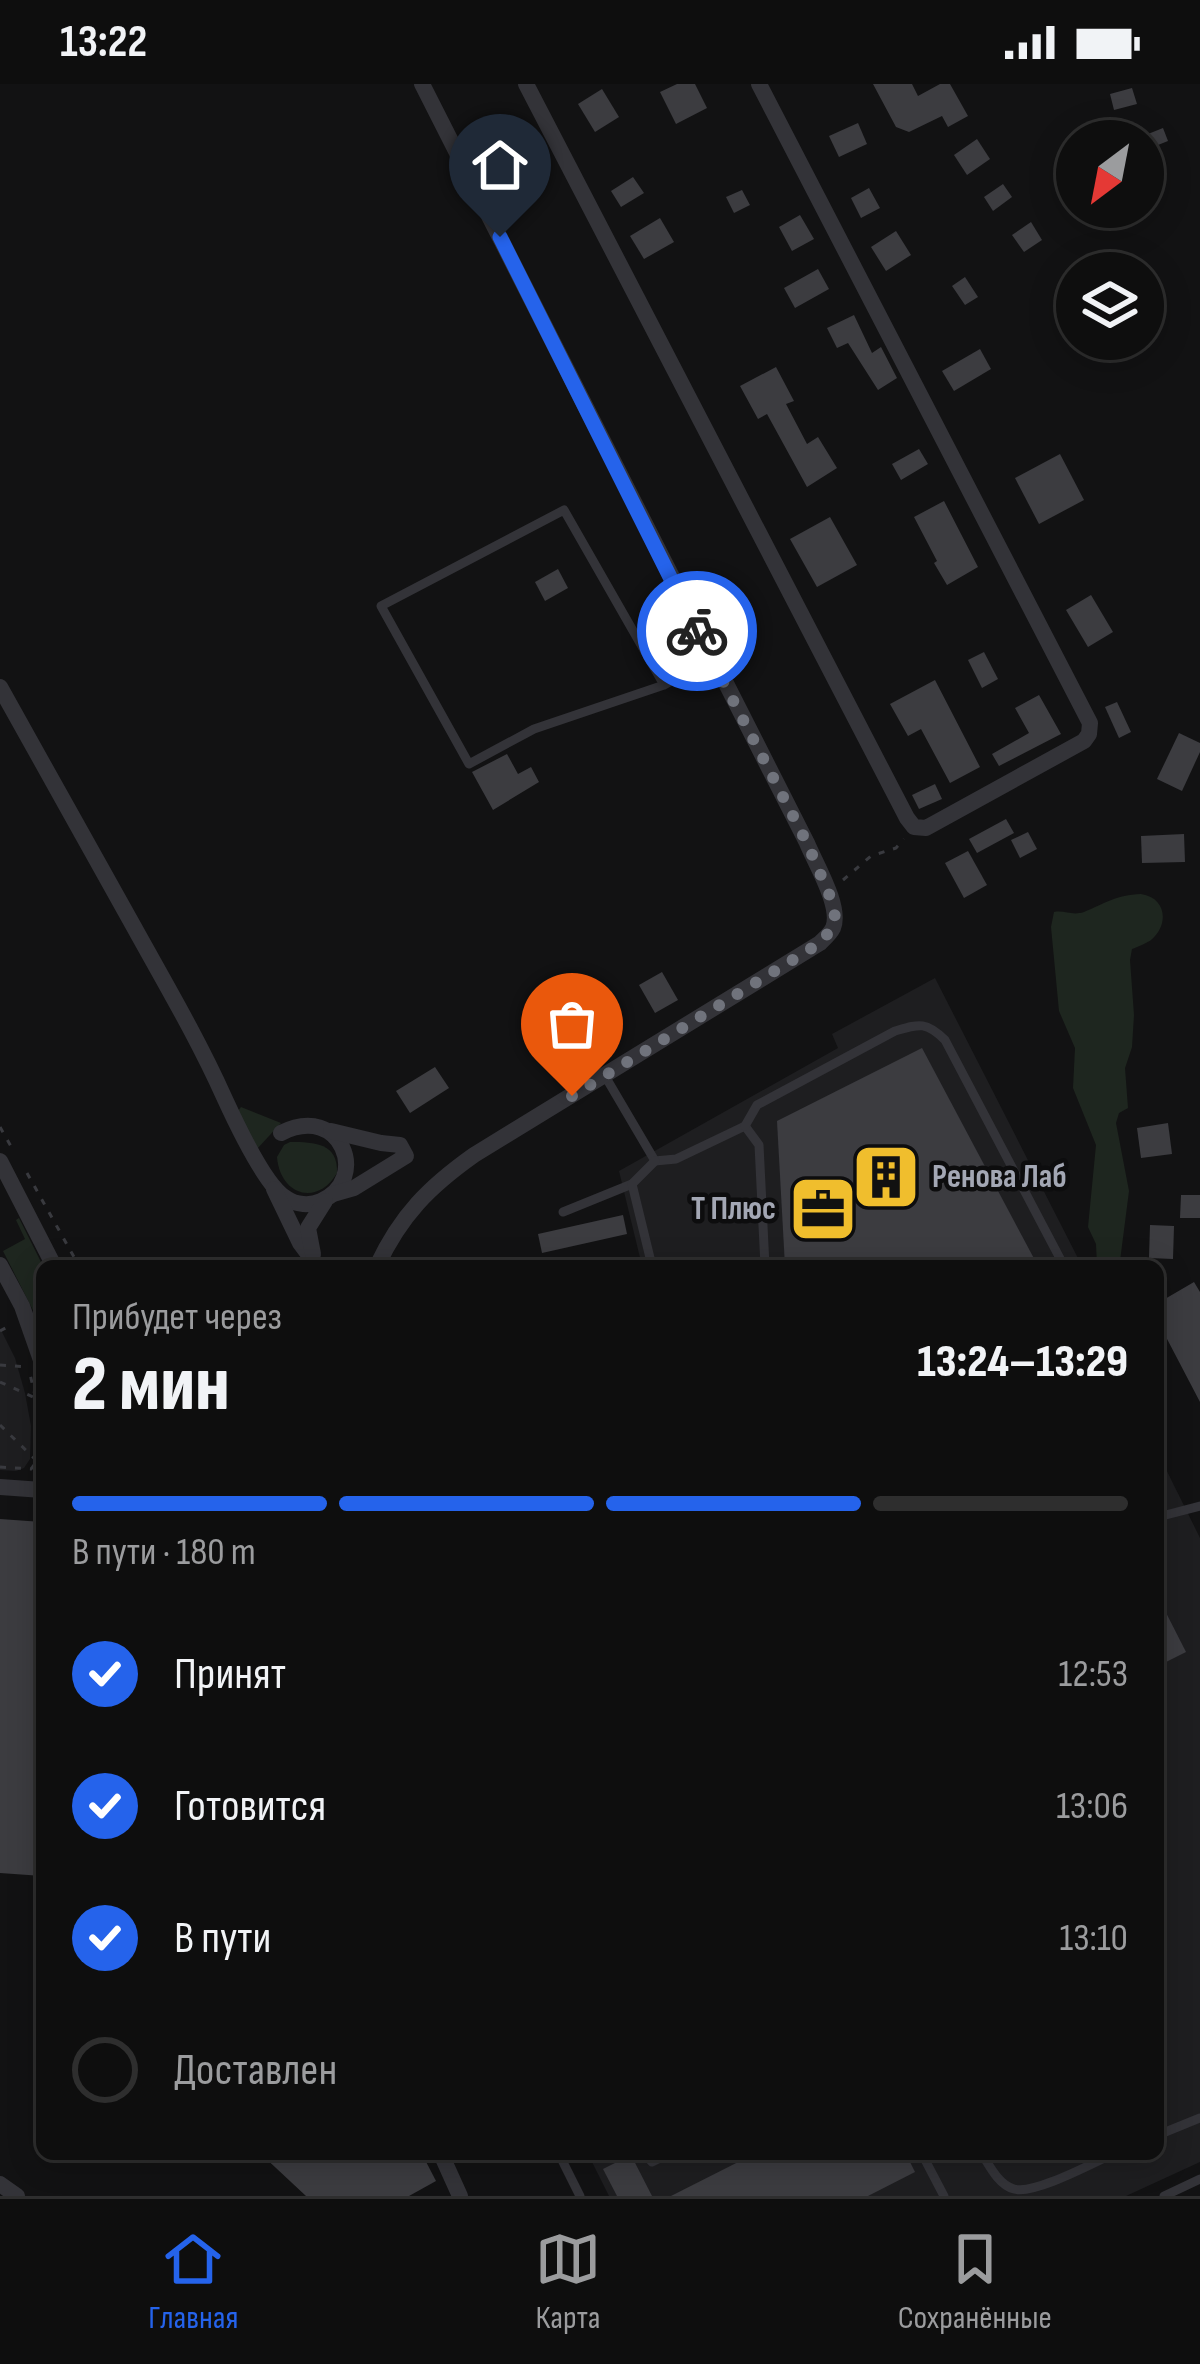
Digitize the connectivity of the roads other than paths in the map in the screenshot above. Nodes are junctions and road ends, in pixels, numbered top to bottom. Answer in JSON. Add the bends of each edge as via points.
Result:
{"nodes":[{"id":1,"x":422,"y":84,"type":"edge"},
{"id":2,"x":526,"y":84,"type":"edge"},
{"id":3,"x":759,"y":84,"type":"edge"},
{"id":4,"x":711,"y":658,"type":"junction"},
{"id":5,"x":664,"y":685,"type":"junction"},
{"id":6,"x":0,"y":687,"type":"edge"},
{"id":7,"x":604,"y":1076,"type":"junction"},
{"id":8,"x":745,"y":1126,"type":"junction"},
{"id":9,"x":325,"y":1129,"type":"junction"},
{"id":10,"x":281,"y":1133,"type":"dead end"},
{"id":11,"x":0,"y":1161,"type":"edge"},
{"id":12,"x":655,"y":1162,"type":"junction"},
{"id":13,"x":632,"y":1184,"type":"junction"},
{"id":14,"x":273,"y":1186,"type":"junction"},
{"id":15,"x":330,"y":1197,"type":"junction"},
{"id":16,"x":563,"y":1212,"type":"dead end"},
{"id":17,"x":51,"y":1260,"type":"edge"},
{"id":18,"x":313,"y":1260,"type":"edge"},
{"id":19,"x":315,"y":1260,"type":"edge"},
{"id":20,"x":380,"y":1260,"type":"edge"},
{"id":21,"x":651,"y":1260,"type":"edge"},
{"id":22,"x":765,"y":1260,"type":"edge"},
{"id":23,"x":1061,"y":1260,"type":"edge"},
{"id":24,"x":0,"y":1265,"type":"edge"},
{"id":25,"x":36,"y":1346,"type":"edge"},
{"id":26,"x":0,"y":1487,"type":"edge"},
{"id":27,"x":36,"y":1490,"type":"edge"},
{"id":28,"x":1200,"y":1505,"type":"edge"},
{"id":29,"x":1164,"y":1514,"type":"edge"},
{"id":30,"x":1200,"y":2118,"type":"edge"},
{"id":31,"x":1164,"y":2133,"type":"edge"},
{"id":32,"x":444,"y":2160,"type":"edge"},
{"id":33,"x":562,"y":2160,"type":"edge"},
{"id":34,"x":925,"y":2160,"type":"edge"},
{"id":35,"x":986,"y":2160,"type":"edge"},
{"id":36,"x":1100,"y":2160,"type":"edge"},
{"id":37,"x":1200,"y":2179,"type":"edge"},
{"id":38,"x":0,"y":2184,"type":"edge"},
{"id":39,"x":17,"y":2196,"type":"edge"},
{"id":40,"x":460,"y":2196,"type":"edge"},
{"id":41,"x":580,"y":2196,"type":"edge"},
{"id":42,"x":944,"y":2196,"type":"edge"},
{"id":43,"x":1164,"y":2196,"type":"edge"}],
"edges":[{"from":1,"to":4,"type":"street"},
{"from":2,"to":3,"type":"street","via":[[896,796],[914,827],[926,828],[1084,742],[1090,723]]},
{"from":4,"to":5,"type":"lane"},
{"from":4,"to":7,"type":"street","via":[[807,843],[835,917],[820,943]]},
{"from":5,"to":5,"type":"lane","via":[[534,729],[470,764],[381,606],[564,510]]},
{"from":6,"to":14,"type":"street"},
{"from":7,"to":12,"type":"lane"},
{"from":7,"to":20,"type":"street","via":[[440,1180],[414,1204]]},
{"from":8,"to":12,"type":"lane"},
{"from":8,"to":22,"type":"lane","via":[[759,1145]]},
{"from":8,"to":23,"type":"lane","via":[[757,1105],[895,1031],[932,1027]]},
{"from":9,"to":10,"type":"street"},
{"from":9,"to":15,"type":"street","via":[[337,1138],[346,1167]]},
{"from":9,"to":15,"type":"street","via":[[400,1145],[406,1156]]},
{"from":11,"to":17,"type":"street"},
{"from":12,"to":13,"type":"lane"},
{"from":13,"to":16,"type":"lane"},
{"from":13,"to":21,"type":"lane"},
{"from":14,"to":15,"type":"street","via":[[297,1203]]},
{"from":14,"to":18,"type":"street"},
{"from":15,"to":19,"type":"street","via":[[308,1228]]},
{"from":24,"to":25,"type":"street"},
{"from":26,"to":27,"type":"street"},
{"from":28,"to":29,"type":"lane"},
{"from":30,"to":31,"type":"lane"},
{"from":32,"to":40,"type":"street"},
{"from":33,"to":41,"type":"lane"},
{"from":34,"to":42,"type":"lane"},
{"from":35,"to":36,"type":"lane","via":[[1014,2189]]},
{"from":37,"to":43,"type":"lane"},
{"from":38,"to":39,"type":"street"}]}
